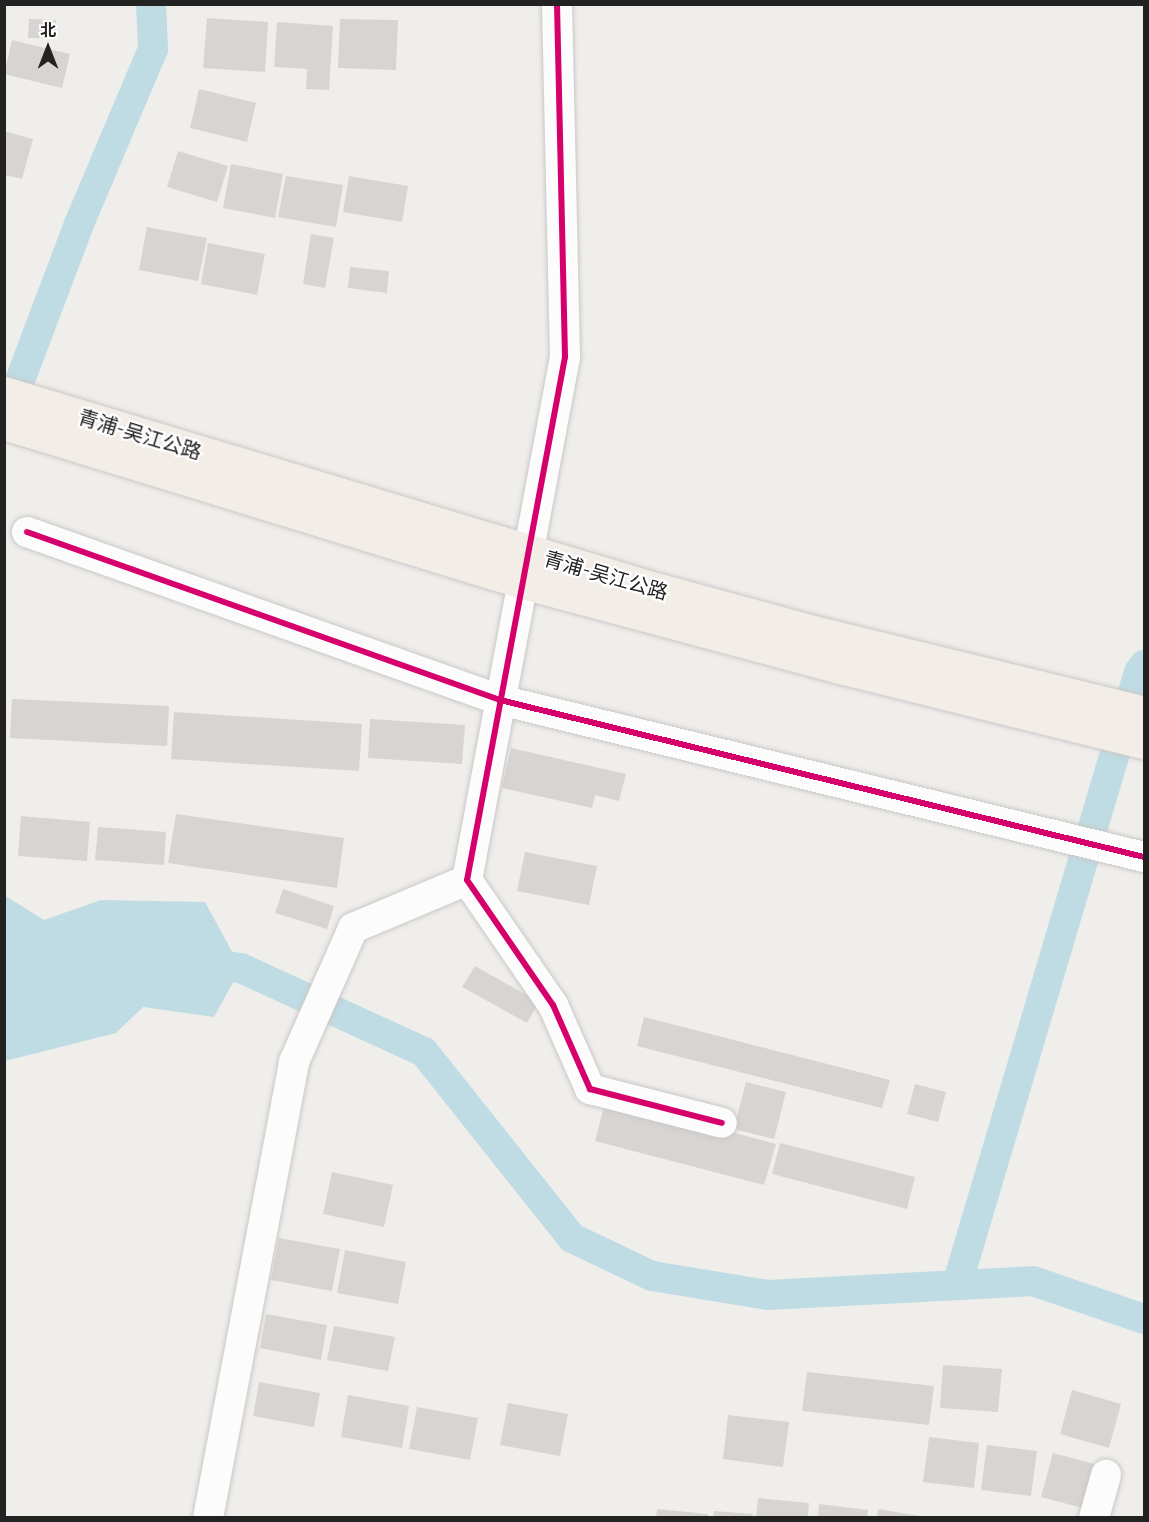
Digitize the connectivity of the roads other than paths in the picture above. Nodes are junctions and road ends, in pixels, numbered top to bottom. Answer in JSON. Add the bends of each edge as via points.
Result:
{"nodes":[{"id":1,"x":557,"y":4,"type":"edge"},
{"id":2,"x":4,"y":393,"type":"edge"},
{"id":3,"x":4,"y":423,"type":"edge"},
{"id":4,"x":74,"y":429,"type":"junction"},
{"id":5,"x":27,"y":532,"type":"dead end"},
{"id":6,"x":525,"y":567,"type":"junction"},
{"id":7,"x":500,"y":700,"type":"junction"},
{"id":8,"x":1053,"y":706,"type":"junction"},
{"id":9,"x":1144,"y":713,"type":"edge"},
{"id":10,"x":1144,"y":742,"type":"edge"},
{"id":11,"x":1144,"y":857,"type":"edge"},
{"id":12,"x":467,"y":880,"type":"junction"},
{"id":13,"x":722,"y":1123,"type":"dead end"},
{"id":14,"x":1106,"y":1475,"type":"dead end"},
{"id":15,"x":208,"y":1518,"type":"edge"},
{"id":16,"x":1094,"y":1518,"type":"edge"}],
"edges":[{"from":1,"to":6,"type":"street","via":[[565,357]]},
{"from":2,"to":4,"type":"main road","name":"青浦-吴江公路"},
{"from":3,"to":4,"type":"main road","name":"青浦-吴江公路"},
{"from":4,"to":6,"type":"main road","name":"青浦-吴江公路"},
{"from":5,"to":7,"type":"street"},
{"from":6,"to":7,"type":"street"},
{"from":6,"to":8,"type":"main road","name":"青浦-吴江公路"},
{"from":7,"to":11,"type":"street"},
{"from":7,"to":12,"type":"street"},
{"from":8,"to":9,"type":"main road","name":"青浦-吴江公路"},
{"from":8,"to":10,"type":"main road","name":"青浦-吴江公路"},
{"from":12,"to":13,"type":"street","via":[[553,1005],[590,1089]]},
{"from":12,"to":15,"type":"street","via":[[353,928],[294,1062]]},
{"from":14,"to":16,"type":"street"}]}
